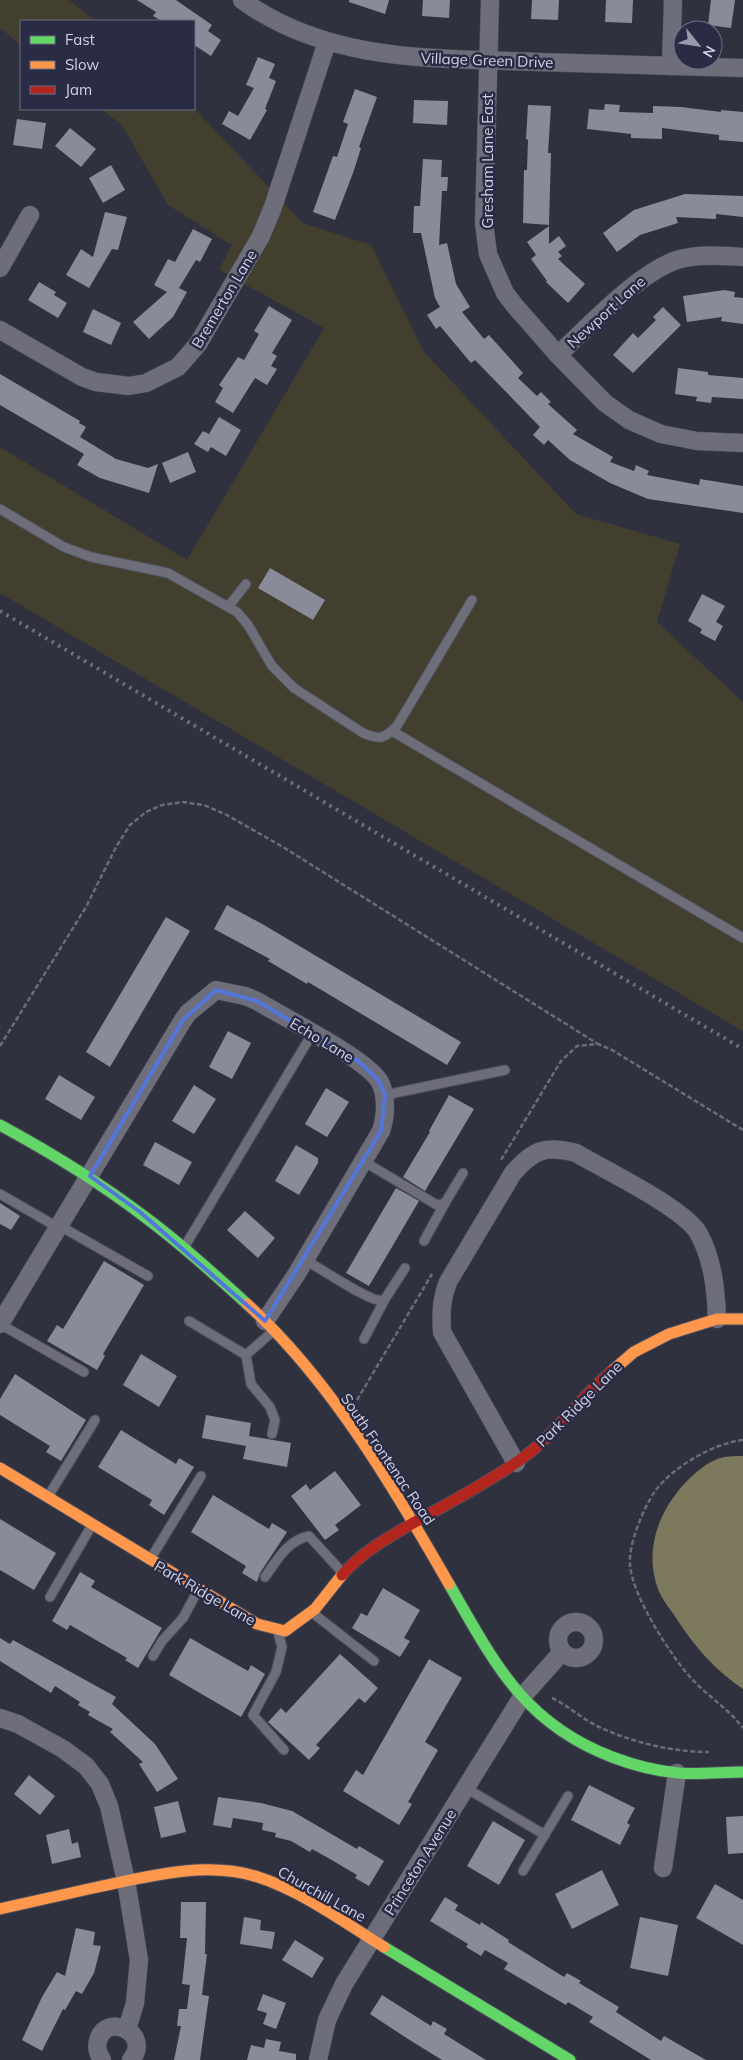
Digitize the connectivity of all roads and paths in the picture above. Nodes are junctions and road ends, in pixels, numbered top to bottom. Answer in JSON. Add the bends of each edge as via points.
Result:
{"nodes":[{"id":1,"x":243,"y":0,"type":"edge"},
{"id":2,"x":490,"y":0,"type":"edge"},
{"id":3,"x":673,"y":0,"type":"edge"},
{"id":4,"x":327,"y":42,"type":"junction"},
{"id":5,"x":488,"y":60,"type":"junction"},
{"id":6,"x":671,"y":66,"type":"junction"},
{"id":7,"x":743,"y":68,"type":"edge"},
{"id":8,"x":30,"y":214,"type":"dead end"},
{"id":9,"x":743,"y":257,"type":"edge"},
{"id":10,"x":0,"y":268,"type":"edge"},
{"id":11,"x":0,"y":330,"type":"edge"},
{"id":12,"x":558,"y":355,"type":"junction"},
{"id":13,"x":743,"y":442,"type":"edge"},
{"id":14,"x":0,"y":509,"type":"edge"},
{"id":15,"x":246,"y":584,"type":"dead end"},
{"id":16,"x":472,"y":600,"type":"dead end"},
{"id":17,"x":228,"y":607,"type":"junction"},
{"id":18,"x":392,"y":731,"type":"junction"},
{"id":19,"x":743,"y":938,"type":"edge"},
{"id":20,"x":312,"y":1034,"type":"junction"},
{"id":21,"x":598,"y":1044,"type":"dead end"},
{"id":22,"x":0,"y":1046,"type":"edge"},
{"id":23,"x":505,"y":1070,"type":"dead end"},
{"id":24,"x":385,"y":1095,"type":"junction"},
{"id":25,"x":0,"y":1125,"type":"edge"},
{"id":26,"x":363,"y":1161,"type":"junction"},
{"id":27,"x":463,"y":1173,"type":"dead end"},
{"id":28,"x":90,"y":1176,"type":"junction"},
{"id":29,"x":0,"y":1194,"type":"edge"},
{"id":30,"x":444,"y":1203,"type":"junction"},
{"id":31,"x":59,"y":1227,"type":"junction"},
{"id":32,"x":424,"y":1241,"type":"dead end"},
{"id":33,"x":184,"y":1247,"type":"junction"},
{"id":34,"x":305,"y":1260,"type":"junction"},
{"id":35,"x":405,"y":1268,"type":"dead end"},
{"id":36,"x":148,"y":1276,"type":"dead end"},
{"id":37,"x":385,"y":1299,"type":"junction"},
{"id":38,"x":717,"y":1319,"type":"junction"},
{"id":39,"x":743,"y":1319,"type":"edge"},
{"id":40,"x":189,"y":1320,"type":"dead end"},
{"id":41,"x":0,"y":1324,"type":"edge"},
{"id":42,"x":269,"y":1326,"type":"junction"},
{"id":43,"x":364,"y":1339,"type":"dead end"},
{"id":44,"x":246,"y":1355,"type":"junction"},
{"id":45,"x":84,"y":1372,"type":"dead end"},
{"id":46,"x":95,"y":1420,"type":"dead end"},
{"id":47,"x":272,"y":1434,"type":"dead end"},
{"id":48,"x":743,"y":1440,"type":"edge"},
{"id":49,"x":516,"y":1463,"type":"junction"},
{"id":50,"x":0,"y":1468,"type":"edge"},
{"id":51,"x":201,"y":1476,"type":"dead end"},
{"id":52,"x":48,"y":1497,"type":"junction"},
{"id":53,"x":414,"y":1523,"type":"junction"},
{"id":54,"x":92,"y":1525,"type":"junction"},
{"id":55,"x":150,"y":1560,"type":"junction"},
{"id":56,"x":343,"y":1573,"type":"junction"},
{"id":57,"x":265,"y":1576,"type":"dead end"},
{"id":58,"x":199,"y":1590,"type":"junction"},
{"id":59,"x":50,"y":1596,"type":"dead end"},
{"id":60,"x":312,"y":1612,"type":"junction"},
{"id":61,"x":277,"y":1629,"type":"junction"},
{"id":62,"x":562,"y":1652,"type":"dead end"},
{"id":63,"x":153,"y":1656,"type":"dead end"},
{"id":64,"x":374,"y":1661,"type":"dead end"},
{"id":65,"x":522,"y":1696,"type":"junction"},
{"id":66,"x":0,"y":1718,"type":"edge"},
{"id":67,"x":743,"y":1728,"type":"edge"},
{"id":68,"x":284,"y":1750,"type":"dead end"},
{"id":69,"x":743,"y":1772,"type":"edge"},
{"id":70,"x":677,"y":1773,"type":"junction"},
{"id":71,"x":466,"y":1788,"type":"junction"},
{"id":72,"x":568,"y":1796,"type":"dead end"},
{"id":73,"x":545,"y":1835,"type":"junction"},
{"id":74,"x":664,"y":1868,"type":"dead end"},
{"id":75,"x":524,"y":1871,"type":"dead end"},
{"id":76,"x":126,"y":1881,"type":"junction"},
{"id":77,"x":0,"y":1909,"type":"edge"},
{"id":78,"x":372,"y":1939,"type":"junction"},
{"id":79,"x":127,"y":2029,"type":"junction"},
{"id":80,"x":102,"y":2060,"type":"edge"},
{"id":81,"x":131,"y":2060,"type":"edge"},
{"id":82,"x":318,"y":2060,"type":"edge"},
{"id":83,"x":570,"y":2060,"type":"edge"}],
"edges":[{"from":1,"to":4,"type":"street","name":"Village Green Drive","via":[[294,30]]},
{"from":2,"to":5,"type":"street","name":"Gresham Lane East"},
{"from":3,"to":6,"type":"street"},
{"from":4,"to":5,"type":"street","name":"Village Green Drive","via":[[397,56]]},
{"from":4,"to":11,"type":"street","name":"Bremerton Lane","via":[[261,236],[198,344],[178,367],[146,383],[129,386],[96,382]]},
{"from":5,"to":6,"type":"street","name":"Village Green Drive"},
{"from":5,"to":12,"type":"street","name":"Gresham Lane East","via":[[484,203],[488,254],[515,306]]},
{"from":6,"to":7,"type":"street","name":"Village Green Drive"},
{"from":8,"to":10,"type":"street"},
{"from":9,"to":12,"type":"street","name":"Newport Lane","via":[[684,258],[654,271],[638,281]]},
{"from":12,"to":13,"type":"street","name":"Gresham Lane East","via":[[605,403],[648,430],[681,439]]},
{"from":14,"to":17,"type":"lane","via":[[64,547],[91,557],[168,573]]},
{"from":15,"to":17,"type":"lane"},
{"from":16,"to":18,"type":"lane"},
{"from":17,"to":18,"type":"lane","via":[[248,625],[272,666],[294,688],[363,733],[375,738],[387,736]]},
{"from":18,"to":19,"type":"lane"},
{"from":20,"to":24,"type":"street","name":"Echo Lane","via":[[369,1069]]},
{"from":20,"to":28,"type":"street","name":"Echo Lane","via":[[257,1001],[216,990],[183,1020]]},
{"from":20,"to":33,"type":"lane"},
{"from":21,"to":22,"type":"path","via":[[283,847],[225,814],[204,805],[183,802],[162,805],[146,812],[130,825],[86,907]]},
{"from":23,"to":24,"type":"lane"},
{"from":24,"to":26,"type":"street","via":[[383,1124]]},
{"from":25,"to":28,"type":"street","name":"South Frontenac Road"},
{"from":26,"to":30,"type":"lane","via":[[432,1203]]},
{"from":26,"to":34,"type":"street"},
{"from":27,"to":30,"type":"lane"},
{"from":28,"to":31,"type":"street"},
{"from":28,"to":33,"type":"street","name":"South Frontenac Road"},
{"from":29,"to":31,"type":"lane"},
{"from":30,"to":32,"type":"lane"},
{"from":31,"to":36,"type":"lane"},
{"from":31,"to":41,"type":"street"},
{"from":33,"to":42,"type":"street","name":"South Frontenac Road"},
{"from":34,"to":37,"type":"lane","via":[[376,1300]]},
{"from":34,"to":42,"type":"street"},
{"from":35,"to":37,"type":"lane"},
{"from":37,"to":43,"type":"lane"},
{"from":38,"to":39,"type":"street","name":"Park Ridge Lane"},
{"from":38,"to":49,"type":"street","name":"Park Ridge Lane","via":[[669,1334],[634,1352],[601,1380],[544,1442]]},
{"from":38,"to":49,"type":"street","via":[[711,1262],[698,1233],[684,1217],[576,1152],[559,1149],[541,1151],[526,1158],[513,1173],[448,1282],[441,1309],[445,1340]]},
{"from":40,"to":44,"type":"lane"},
{"from":41,"to":45,"type":"lane"},
{"from":42,"to":44,"type":"lane"},
{"from":42,"to":53,"type":"street","name":"South Frontenac Road","via":[[349,1424]]},
{"from":44,"to":47,"type":"lane","via":[[251,1384],[270,1407],[275,1420]]},
{"from":46,"to":52,"type":"lane"},
{"from":48,"to":67,"type":"path","via":[[732,1441],[694,1458],[664,1479],[648,1501],[629,1564],[636,1591],[660,1635],[690,1678]]},
{"from":49,"to":53,"type":"street","name":"Park Ridge Lane"},
{"from":50,"to":52,"type":"street","name":"Park Ridge Lane"},
{"from":51,"to":55,"type":"lane"},
{"from":52,"to":54,"type":"street","name":"Park Ridge Lane"},
{"from":53,"to":56,"type":"street","name":"Park Ridge Lane","via":[[390,1535]]},
{"from":53,"to":65,"type":"street","name":"South Frontenac Road","via":[[502,1675]]},
{"from":54,"to":55,"type":"street","name":"Park Ridge Lane"},
{"from":54,"to":59,"type":"lane"},
{"from":55,"to":58,"type":"street","name":"Park Ridge Lane"},
{"from":56,"to":57,"type":"lane","via":[[309,1536],[288,1546]]},
{"from":56,"to":60,"type":"street","name":"Park Ridge Lane"},
{"from":58,"to":61,"type":"street","name":"Park Ridge Lane","via":[[251,1622]]},
{"from":58,"to":63,"type":"lane","via":[[183,1618]]},
{"from":60,"to":61,"type":"street","name":"Park Ridge Lane","via":[[285,1631]]},
{"from":60,"to":64,"type":"lane"},
{"from":61,"to":68,"type":"lane","via":[[282,1647],[276,1672],[253,1715]]},
{"from":62,"to":65,"type":"street","name":"Princeton Avenue"},
{"from":65,"to":70,"type":"street","name":"South Frontenac Road","via":[[541,1717],[592,1748],[633,1764]]},
{"from":65,"to":71,"type":"street","name":"Princeton Avenue"},
{"from":66,"to":76,"type":"street","via":[[64,1749],[86,1766],[100,1784],[109,1806]]},
{"from":69,"to":70,"type":"street","name":"South Frontenac Road"},
{"from":70,"to":74,"type":"street"},
{"from":71,"to":73,"type":"lane"},
{"from":71,"to":78,"type":"street","name":"Princeton Avenue"},
{"from":72,"to":73,"type":"lane"},
{"from":73,"to":75,"type":"lane"},
{"from":76,"to":77,"type":"street","name":"Churchill Lane"},
{"from":76,"to":78,"type":"street","name":"Churchill Lane","via":[[194,1870],[236,1871],[290,1890]]},
{"from":76,"to":79,"type":"street","via":[[139,1960],[135,2003]]},
{"from":78,"to":82,"type":"street","name":"Princeton Avenue","via":[[334,2003]]},
{"from":78,"to":83,"type":"street","name":"Churchill Lane"},
{"from":79,"to":80,"type":"street","via":[[118,2026],[102,2032],[96,2046]]},
{"from":79,"to":81,"type":"street","via":[[136,2044],[136,2053]]}]}
